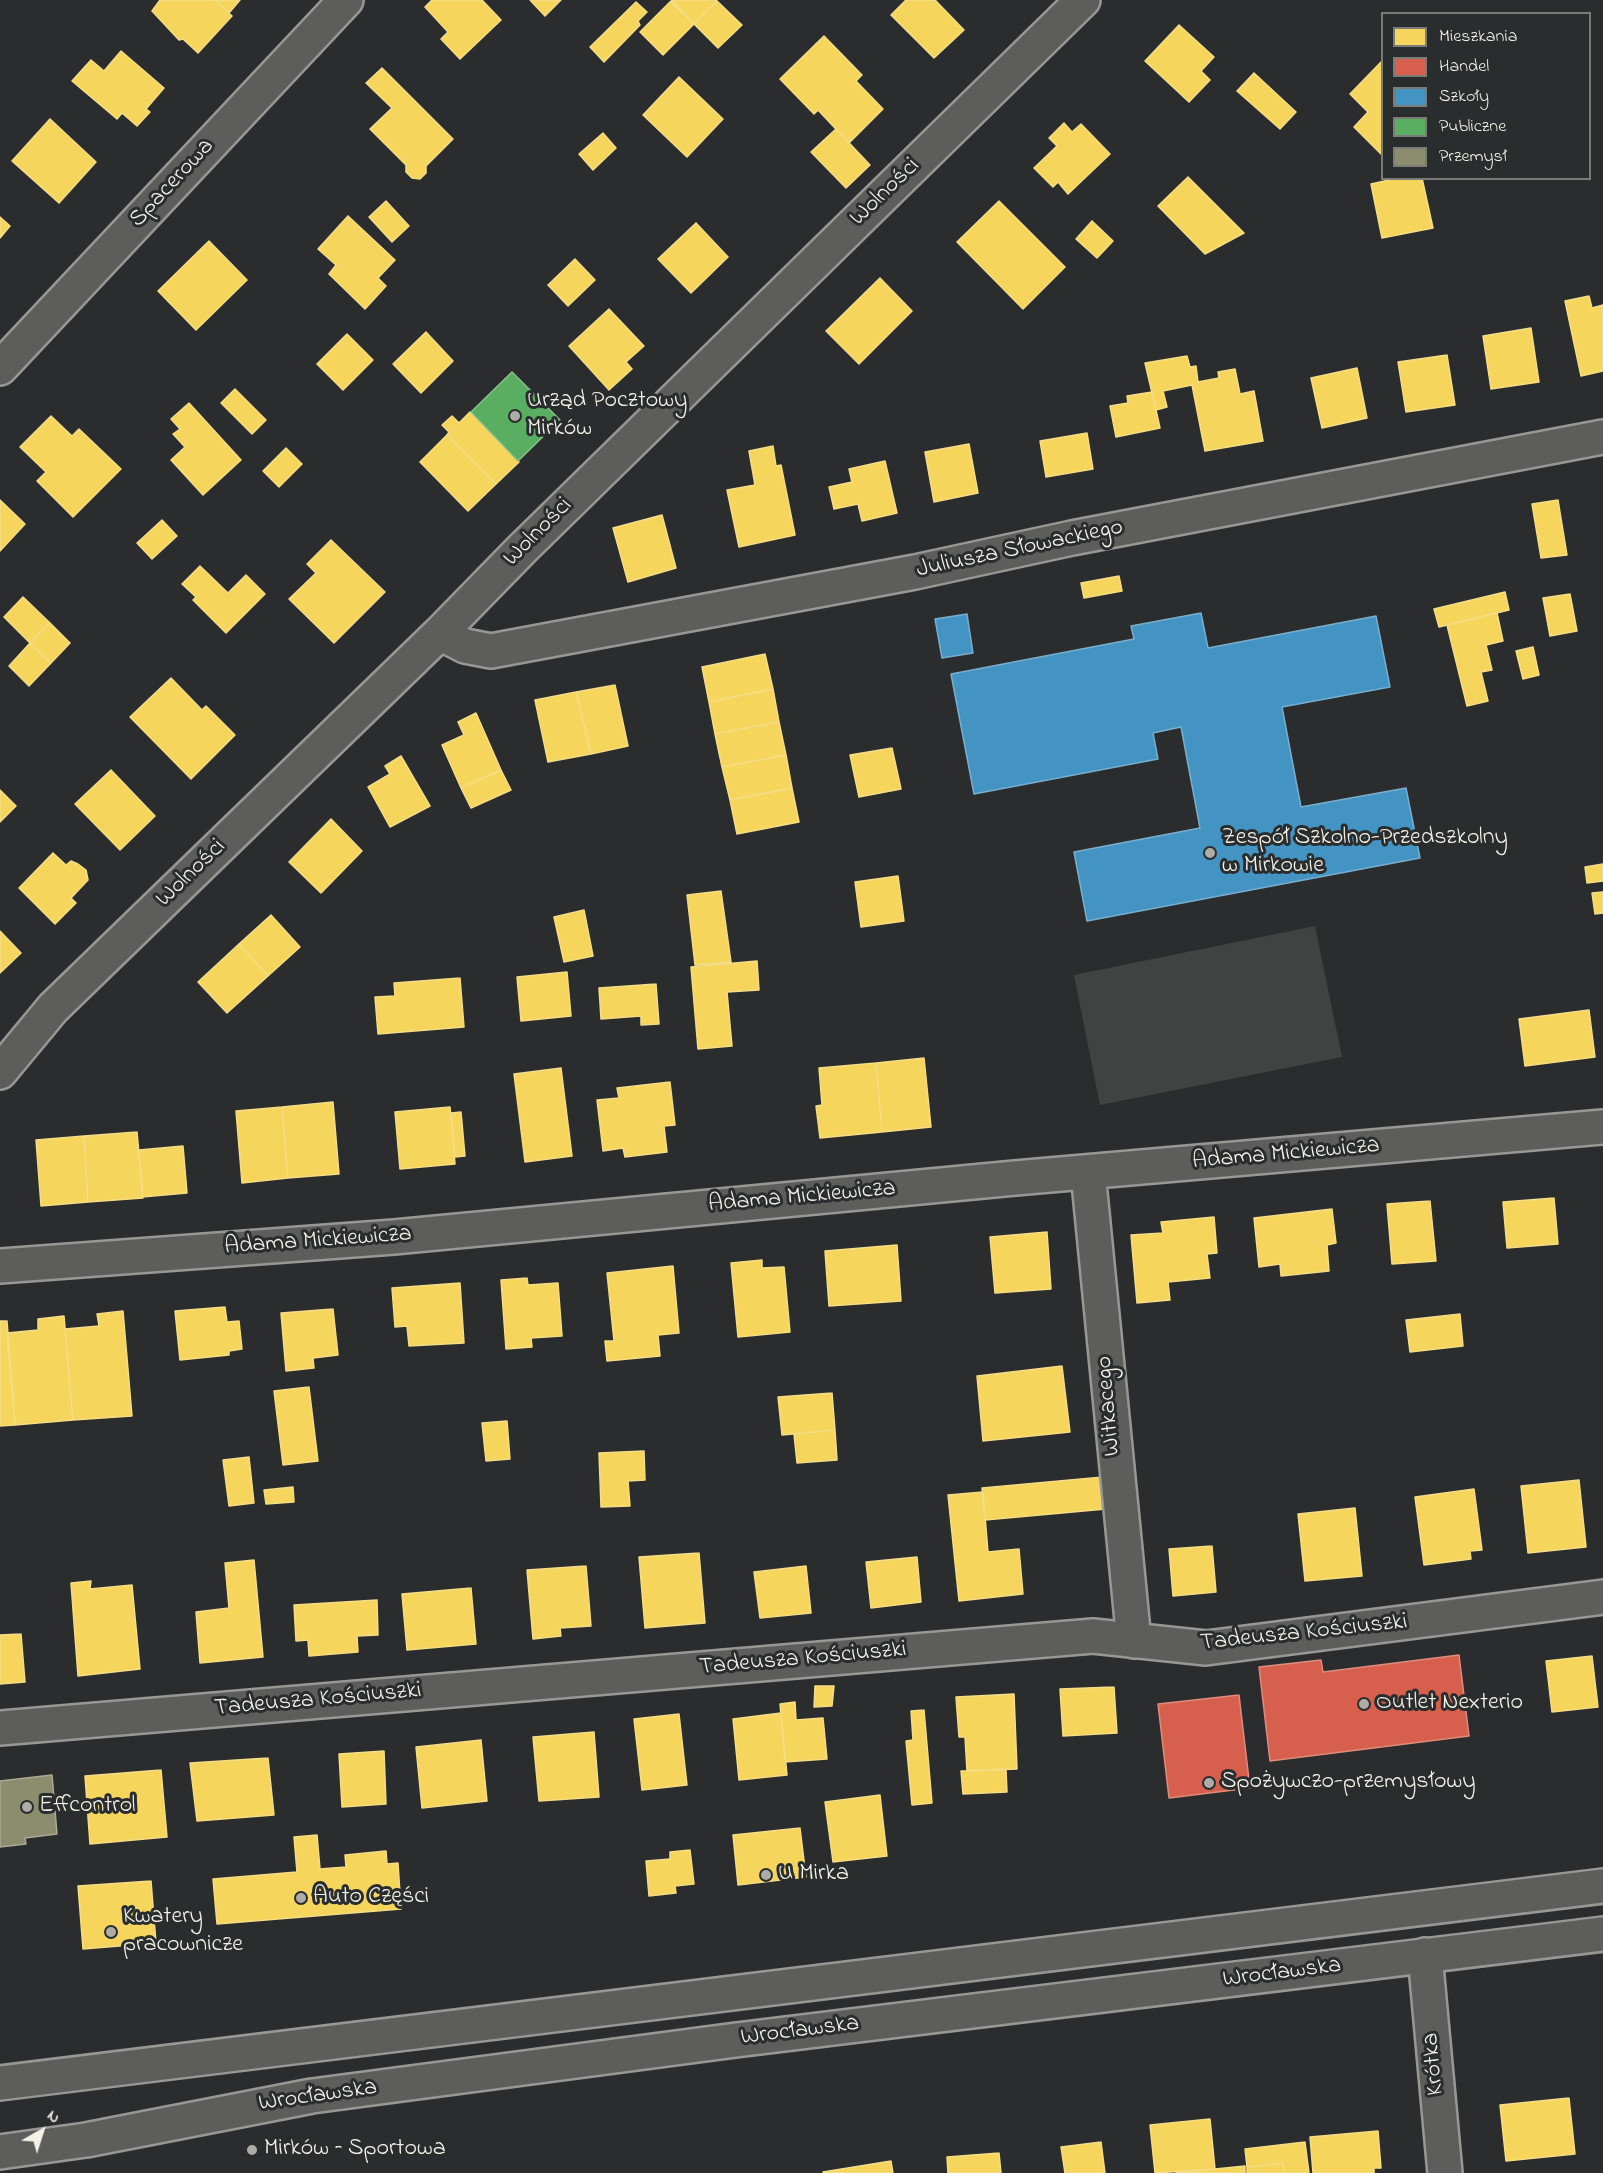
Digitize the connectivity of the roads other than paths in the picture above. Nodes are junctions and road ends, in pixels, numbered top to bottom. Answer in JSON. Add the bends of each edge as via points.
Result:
{"nodes":[{"id":1,"x":346,"y":0,"type":"edge"},
{"id":2,"x":1083,"y":0,"type":"edge"},
{"id":3,"x":0,"y":368,"type":"edge"},
{"id":4,"x":1603,"y":437,"type":"edge"},
{"id":5,"x":440,"y":633,"type":"junction"},
{"id":6,"x":0,"y":1072,"type":"edge"},
{"id":7,"x":1603,"y":1127,"type":"edge"},
{"id":8,"x":1088,"y":1172,"type":"junction"},
{"id":9,"x":0,"y":1266,"type":"edge"},
{"id":10,"x":1603,"y":1597,"type":"edge"},
{"id":11,"x":1134,"y":1641,"type":"junction"},
{"id":12,"x":0,"y":1728,"type":"edge"},
{"id":13,"x":1603,"y":1886,"type":"edge"},
{"id":14,"x":1603,"y":1934,"type":"edge"},
{"id":15,"x":1425,"y":1956,"type":"junction"},
{"id":16,"x":0,"y":2083,"type":"edge"},
{"id":17,"x":0,"y":2152,"type":"edge"},
{"id":18,"x":1445,"y":2173,"type":"edge"}],
"edges":[{"from":1,"to":3,"type":"street","name":"Spacerowa"},
{"from":2,"to":5,"type":"street","name":"Wolności"},
{"from":4,"to":5,"type":"street","name":"Juliusza Słowackiego","via":[[491,651],[465,646]]},
{"from":5,"to":6,"type":"street","name":"Wolności","via":[[53,1008]]},
{"from":7,"to":8,"type":"street","name":"Adama Mickiewicza"},
{"from":8,"to":9,"type":"street","name":"Adama Mickiewicza","via":[[394,1237]]},
{"from":8,"to":11,"type":"street","name":"Witkacego"},
{"from":10,"to":11,"type":"street","name":"Tadeusza Kościuszki","via":[[1206,1648]]},
{"from":11,"to":12,"type":"street","name":"Tadeusza Kościuszki","via":[[1082,1637]]},
{"from":13,"to":16,"type":"street","name":"Wrocławska"},
{"from":14,"to":15,"type":"street","name":"Wrocławska"},
{"from":15,"to":17,"type":"street","name":"Wrocławska","via":[[748,2038],[312,2096],[76,2142]]},
{"from":15,"to":18,"type":"street","name":"Krótka"}]}
